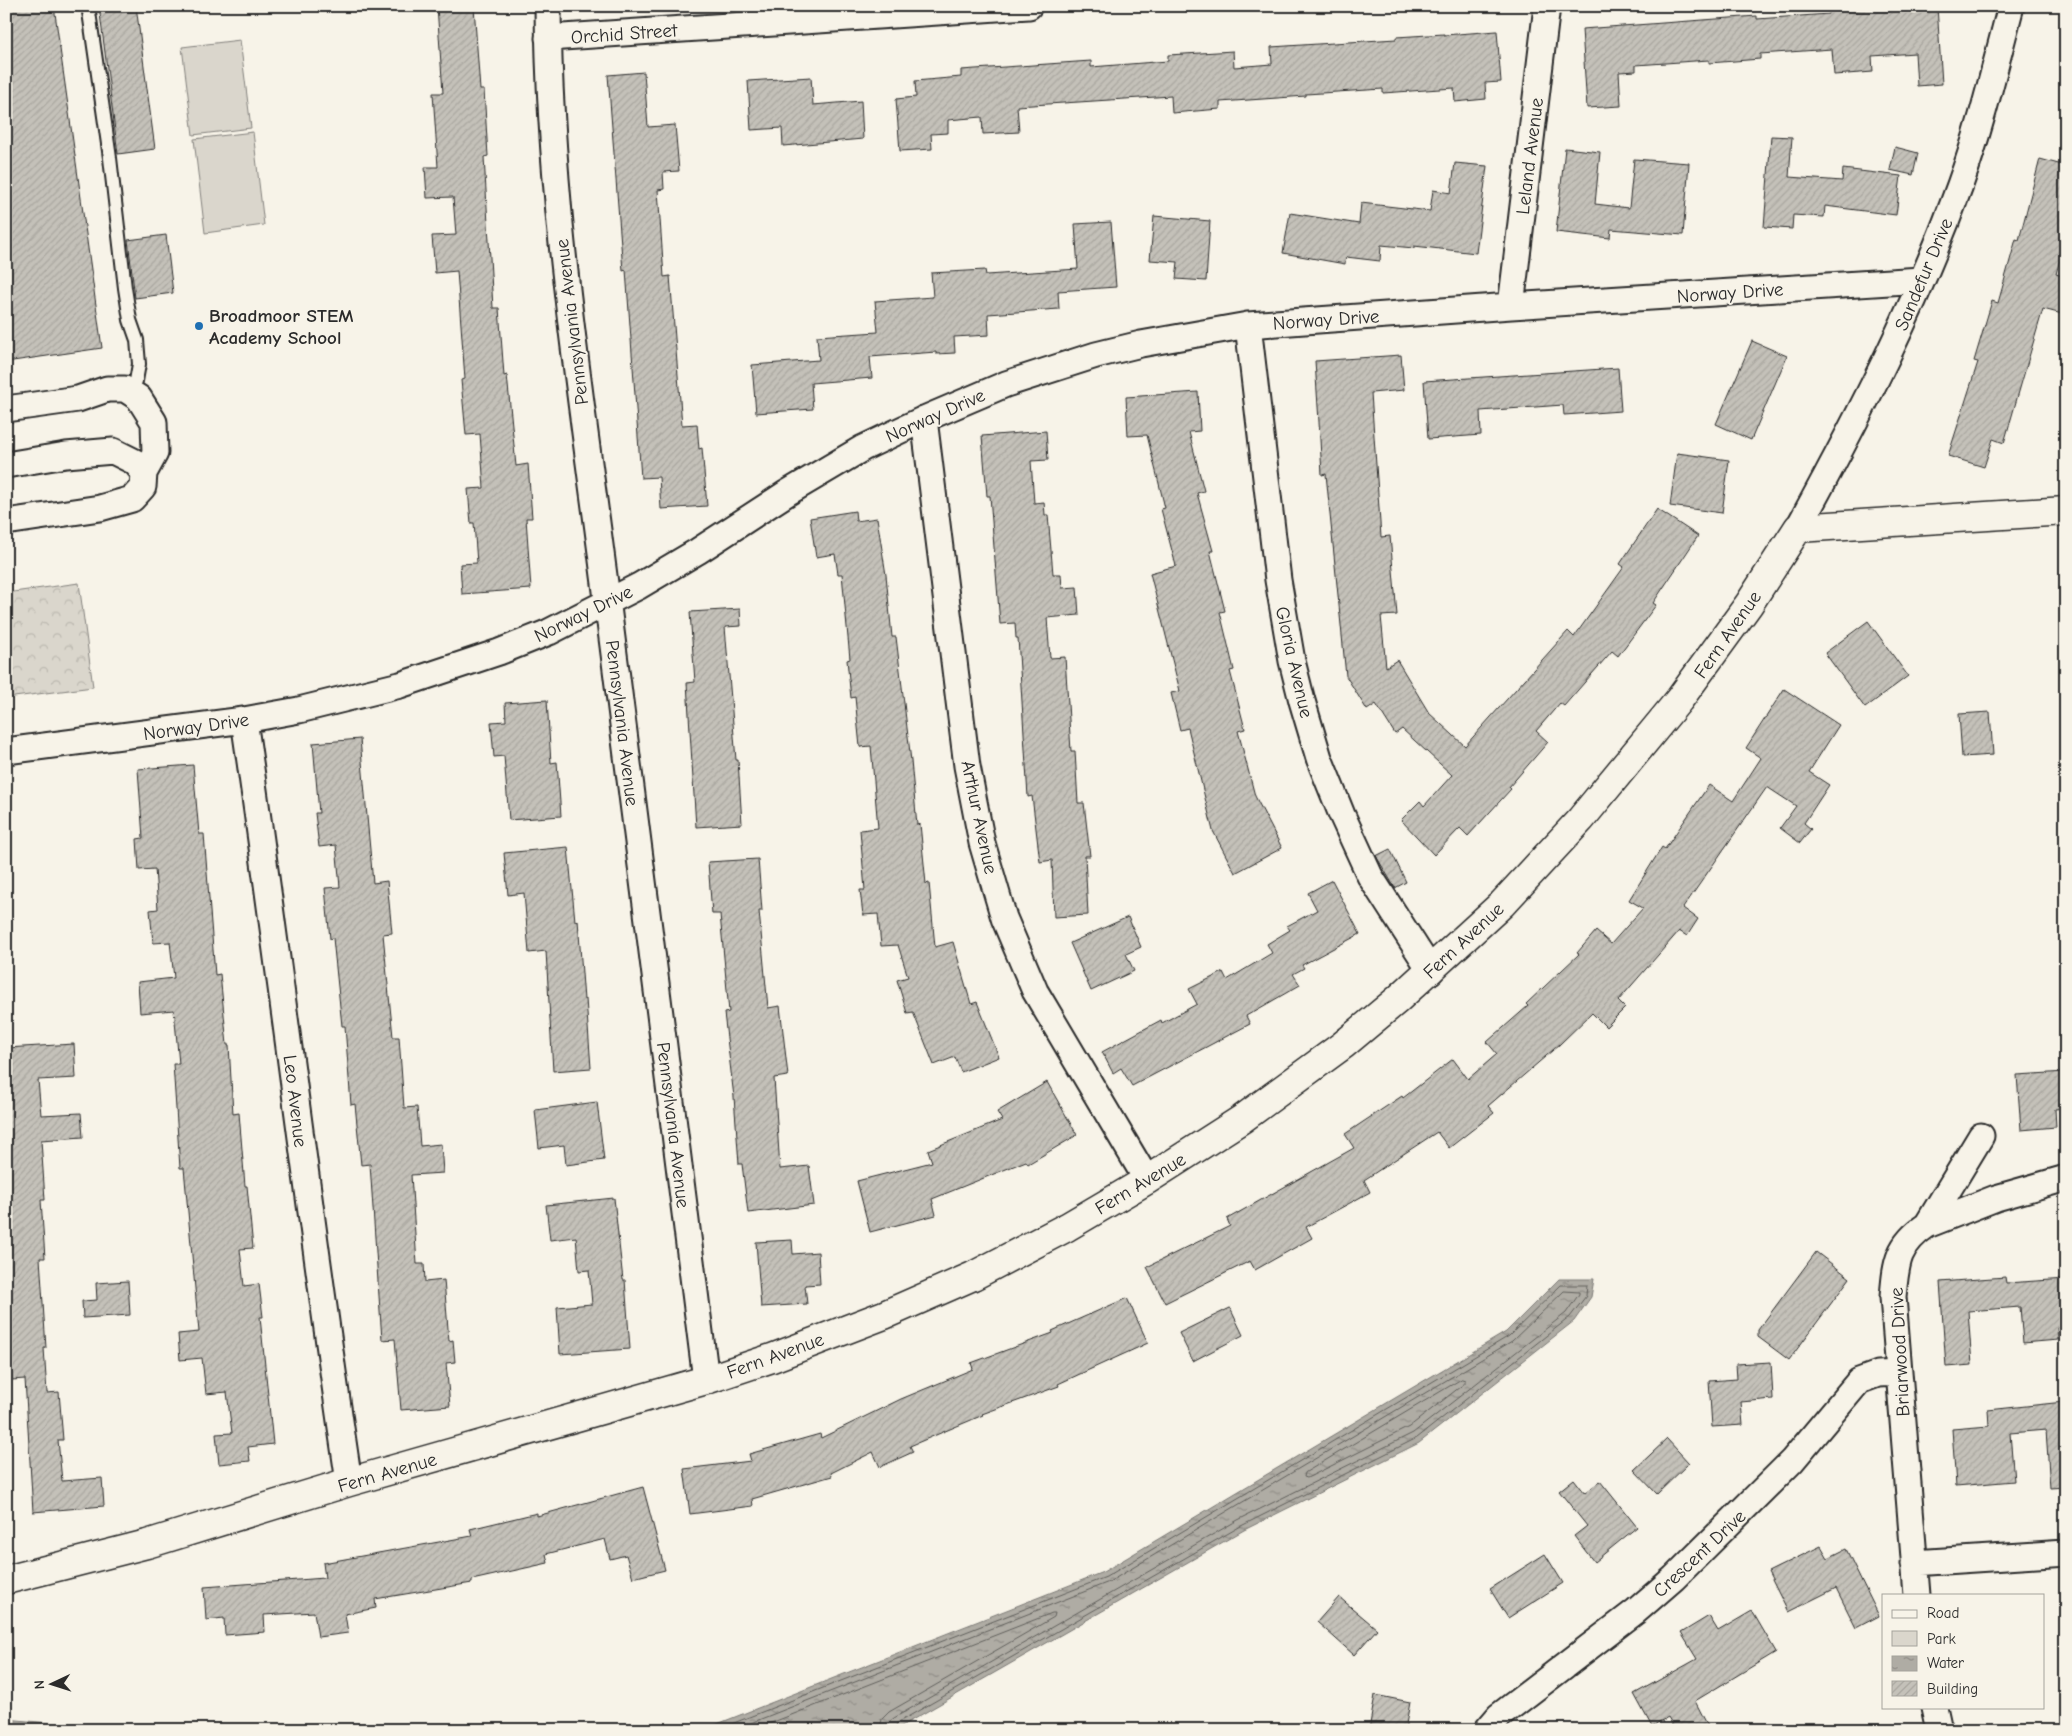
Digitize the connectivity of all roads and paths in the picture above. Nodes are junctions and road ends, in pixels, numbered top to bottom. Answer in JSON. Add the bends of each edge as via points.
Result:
{"nodes":[{"id":1,"x":548,"y":6,"type":"edge"},
{"id":2,"x":1028,"y":6,"type":"edge"},
{"id":3,"x":1547,"y":6,"type":"edge"},
{"id":4,"x":2012,"y":6,"type":"edge"},
{"id":5,"x":89,"y":12,"type":"dead end"},
{"id":6,"x":548,"y":38,"type":"junction"},
{"id":7,"x":1922,"y":280,"type":"junction"},
{"id":8,"x":1511,"y":306,"type":"junction"},
{"id":9,"x":1248,"y":325,"type":"junction"},
{"id":10,"x":130,"y":392,"type":"junction"},
{"id":11,"x":6,"y":410,"type":"edge"},
{"id":12,"x":924,"y":419,"type":"junction"},
{"id":13,"x":6,"y":465,"type":"edge"},
{"id":14,"x":144,"y":473,"type":"junction"},
{"id":15,"x":2066,"y":511,"type":"edge"},
{"id":16,"x":6,"y":522,"type":"edge"},
{"id":17,"x":1798,"y":528,"type":"junction"},
{"id":18,"x":608,"y":603,"type":"junction"},
{"id":19,"x":244,"y":720,"type":"junction"},
{"id":20,"x":6,"y":750,"type":"edge"},
{"id":21,"x":1431,"y":971,"type":"junction"},
{"id":22,"x":1981,"y":1136,"type":"dead end"},
{"id":23,"x":2066,"y":1178,"type":"edge"},
{"id":24,"x":1147,"y":1180,"type":"junction"},
{"id":25,"x":1927,"y":1225,"type":"junction"},
{"id":26,"x":1899,"y":1373,"type":"junction"},
{"id":27,"x":706,"y":1380,"type":"junction"},
{"id":28,"x":348,"y":1482,"type":"junction"},
{"id":29,"x":2066,"y":1553,"type":"edge"},
{"id":30,"x":1914,"y":1563,"type":"junction"},
{"id":31,"x":6,"y":1580,"type":"edge"},
{"id":32,"x":1917,"y":1594,"type":"edge"},
{"id":33,"x":1934,"y":1708,"type":"edge"},
{"id":34,"x":1487,"y":1730,"type":"edge"},
{"id":35,"x":1939,"y":1730,"type":"edge"}],
"edges":[{"from":1,"to":6,"type":"street","name":"Pennsylvania Avenue"},
{"from":2,"to":6,"type":"street","name":"Orchid Street"},
{"from":3,"to":8,"type":"street","name":"Leland Avenue"},
{"from":4,"to":7,"type":"street","name":"Sandefur Drive","via":[[1974,144]]},
{"from":5,"to":10,"type":"lane","via":[[126,296],[137,340],[139,364]]},
{"from":6,"to":18,"type":"street","name":"Pennsylvania Avenue","via":[[551,133],[561,242]]},
{"from":7,"to":8,"type":"street","name":"Norway Drive"},
{"from":7,"to":17,"type":"street","name":"Sandefur Drive","via":[[1848,438]]},
{"from":8,"to":9,"type":"street","name":"Norway Drive"},
{"from":9,"to":12,"type":"street","name":"Norway Drive","via":[[1096,355],[1006,384]]},
{"from":9,"to":21,"type":"street","name":"Gloria Avenue","via":[[1278,580],[1302,701],[1319,758],[1370,876]]},
{"from":10,"to":11,"type":"street","via":[[107,389],[78,399]]},
{"from":10,"to":14,"type":"street","via":[[139,398],[154,422],[155,453]]},
{"from":12,"to":18,"type":"street","name":"Norway Drive","via":[[863,448]]},
{"from":12,"to":24,"type":"street","name":"Arthur Avenue","via":[[967,766],[982,843],[1004,918],[1035,990]]},
{"from":13,"to":14,"type":"street","via":[[113,451],[135,462]]},
{"from":14,"to":16,"type":"street","via":[[143,487],[132,499],[100,508]]},
{"from":15,"to":17,"type":"street"},
{"from":17,"to":21,"type":"street","name":"Fern Avenue","via":[[1749,604],[1679,700],[1581,819],[1502,904]]},
{"from":18,"to":19,"type":"street","name":"Norway Drive","via":[[499,652],[400,685]]},
{"from":18,"to":27,"type":"street","name":"Pennsylvania Avenue"},
{"from":19,"to":20,"type":"street","name":"Norway Drive"},
{"from":19,"to":28,"type":"street","name":"Leo Avenue"},
{"from":21,"to":24,"type":"street","name":"Fern Avenue","via":[[1343,1045],[1242,1119]]},
{"from":22,"to":25,"type":"street","name":"Briarwood Drive"},
{"from":23,"to":25,"type":"street","via":[[1996,1198]]},
{"from":24,"to":27,"type":"street","name":"Fern Avenue","via":[[973,1276],[772,1358]]},
{"from":25,"to":26,"type":"street","name":"Briarwood Drive","via":[[1909,1239],[1895,1266],[1893,1297]]},
{"from":26,"to":30,"type":"street","name":"Briarwood Drive"},
{"from":26,"to":34,"type":"street","name":"Crescent Drive","via":[[1878,1374],[1859,1382],[1792,1460],[1674,1578],[1499,1716]]},
{"from":27,"to":28,"type":"street","name":"Fern Avenue"},
{"from":28,"to":31,"type":"street","name":"Fern Avenue","via":[[147,1544]]},
{"from":29,"to":30,"type":"street"},
{"from":30,"to":32,"type":"street","name":"Briarwood Drive"},
{"from":33,"to":35,"type":"street"}]}
